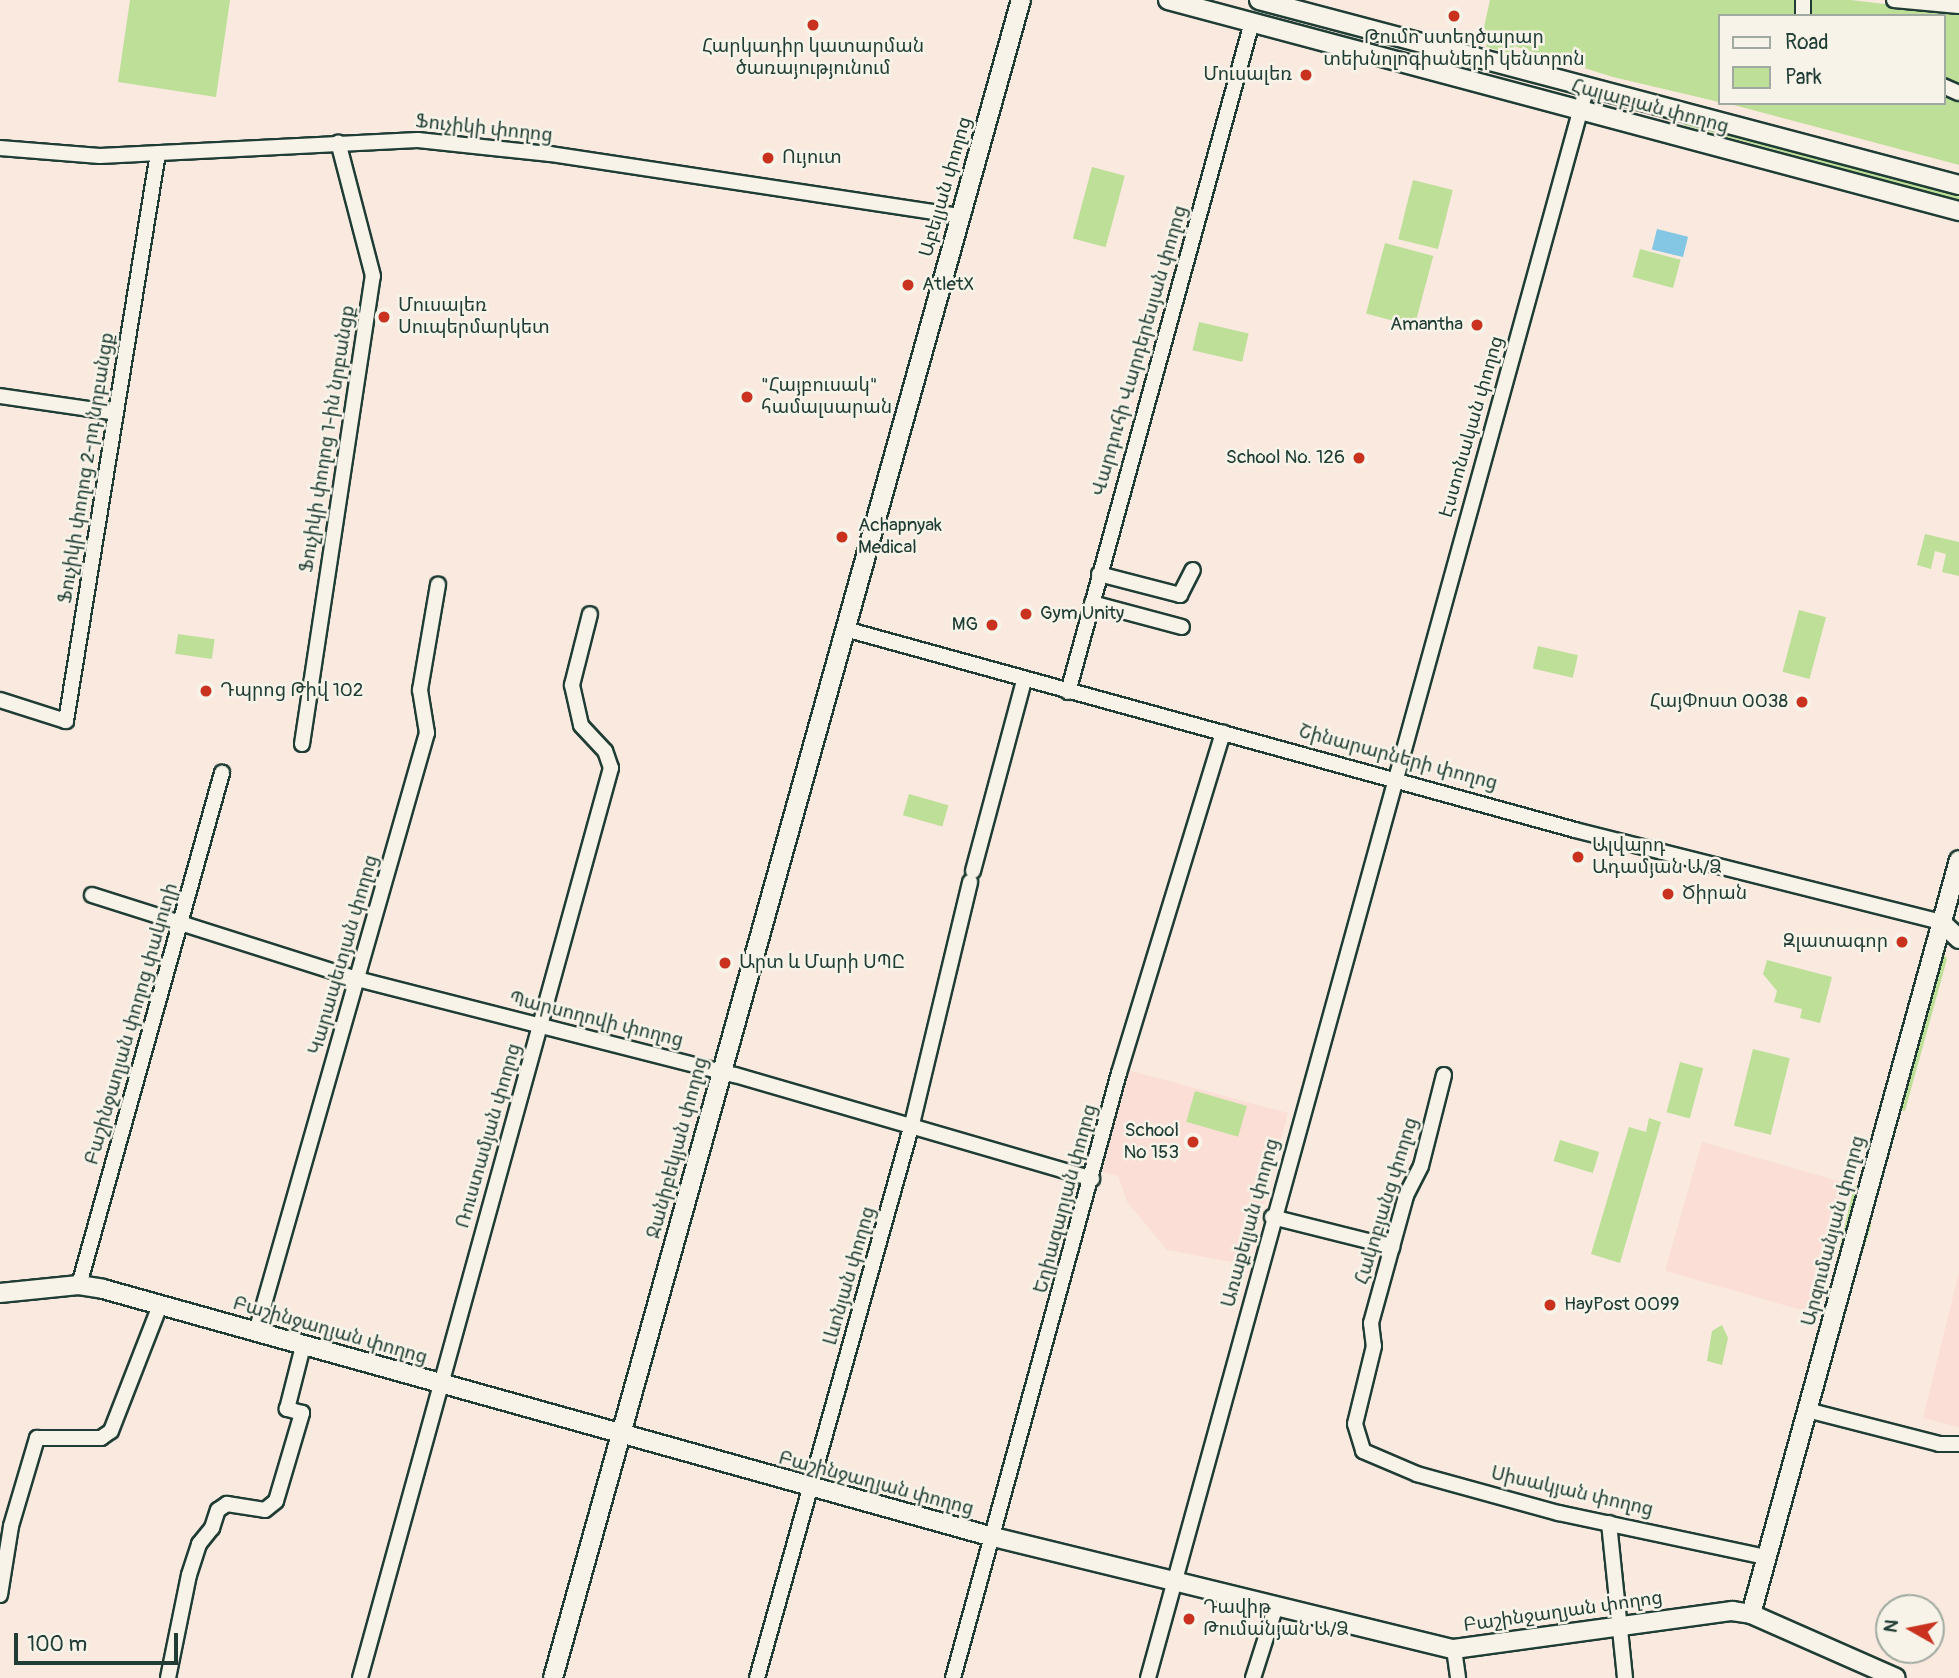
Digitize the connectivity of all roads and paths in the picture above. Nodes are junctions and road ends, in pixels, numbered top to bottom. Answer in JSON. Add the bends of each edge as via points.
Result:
{"nodes":[{"id":1,"x":1021,"y":0,"type":"edge"},
{"id":2,"x":1168,"y":0,"type":"edge"},
{"id":3,"x":1259,"y":0,"type":"edge"},
{"id":4,"x":1894,"y":0,"type":"edge"},
{"id":5,"x":1959,"y":6,"type":"edge"},
{"id":6,"x":1252,"y":22,"type":"junction"},
{"id":7,"x":1587,"y":86,"type":"junction"},
{"id":8,"x":1581,"y":111,"type":"junction"},
{"id":9,"x":338,"y":142,"type":"junction"},
{"id":10,"x":0,"y":148,"type":"edge"},
{"id":11,"x":158,"y":153,"type":"junction"},
{"id":12,"x":1959,"y":185,"type":"edge"},
{"id":13,"x":1959,"y":211,"type":"edge"},
{"id":14,"x":960,"y":216,"type":"junction"},
{"id":15,"x":0,"y":396,"type":"edge"},
{"id":16,"x":116,"y":413,"type":"junction"},
{"id":17,"x":1193,"y":570,"type":"dead end"},
{"id":18,"x":1099,"y":574,"type":"junction"},
{"id":19,"x":438,"y":585,"type":"dead end"},
{"id":20,"x":1092,"y":603,"type":"junction"},
{"id":21,"x":590,"y":614,"type":"dead end"},
{"id":22,"x":1182,"y":627,"type":"dead end"},
{"id":23,"x":845,"y":629,"type":"junction"},
{"id":24,"x":1024,"y":680,"type":"junction"},
{"id":25,"x":1068,"y":692,"type":"junction"},
{"id":26,"x":0,"y":700,"type":"edge"},
{"id":27,"x":1223,"y":733,"type":"junction"},
{"id":28,"x":302,"y":744,"type":"dead end"},
{"id":29,"x":222,"y":773,"type":"dead end"},
{"id":30,"x":1393,"y":778,"type":"junction"},
{"id":31,"x":1959,"y":860,"type":"edge"},
{"id":32,"x":92,"y":895,"type":"dead end"},
{"id":33,"x":1950,"y":920,"type":"edge"},
{"id":34,"x":180,"y":923,"type":"junction"},
{"id":35,"x":1959,"y":939,"type":"edge"},
{"id":36,"x":356,"y":979,"type":"junction"},
{"id":37,"x":540,"y":1027,"type":"junction"},
{"id":38,"x":721,"y":1071,"type":"junction"},
{"id":39,"x":1444,"y":1075,"type":"dead end"},
{"id":40,"x":912,"y":1124,"type":"junction"},
{"id":41,"x":1092,"y":1180,"type":"junction"},
{"id":42,"x":1272,"y":1217,"type":"junction"},
{"id":43,"x":1392,"y":1247,"type":"junction"},
{"id":44,"x":79,"y":1285,"type":"junction"},
{"id":45,"x":0,"y":1293,"type":"edge"},
{"id":46,"x":160,"y":1305,"type":"junction"},
{"id":47,"x":256,"y":1332,"type":"junction"},
{"id":48,"x":303,"y":1346,"type":"junction"},
{"id":49,"x":439,"y":1384,"type":"junction"},
{"id":50,"x":1807,"y":1410,"type":"junction"},
{"id":51,"x":620,"y":1436,"type":"junction"},
{"id":52,"x":1959,"y":1444,"type":"edge"},
{"id":53,"x":1370,"y":1458,"type":"joint"},
{"id":54,"x":811,"y":1488,"type":"junction"},
{"id":55,"x":1609,"y":1523,"type":"junction"},
{"id":56,"x":993,"y":1537,"type":"junction"},
{"id":57,"x":1766,"y":1558,"type":"junction"},
{"id":58,"x":1174,"y":1584,"type":"junction"},
{"id":59,"x":0,"y":1595,"type":"edge"},
{"id":60,"x":1275,"y":1609,"type":"junction"},
{"id":61,"x":1751,"y":1614,"type":"junction"},
{"id":62,"x":1619,"y":1625,"type":"junction"},
{"id":63,"x":1454,"y":1649,"type":"junction"},
{"id":64,"x":1875,"y":1674,"type":"edge"},
{"id":65,"x":167,"y":1678,"type":"edge"},
{"id":66,"x":360,"y":1678,"type":"edge"},
{"id":67,"x":554,"y":1678,"type":"edge"},
{"id":68,"x":757,"y":1678,"type":"edge"},
{"id":69,"x":953,"y":1678,"type":"edge"},
{"id":70,"x":1148,"y":1678,"type":"edge"},
{"id":71,"x":1253,"y":1678,"type":"edge"},
{"id":72,"x":1458,"y":1678,"type":"edge"},
{"id":73,"x":1625,"y":1678,"type":"edge"},
{"id":74,"x":1896,"y":1678,"type":"edge"}],
"edges":[{"from":1,"to":14,"type":"main road","name":"Աբելյան փողոց"},
{"from":2,"to":6,"type":"main road","name":"Հալաբյան փողոց"},
{"from":3,"to":7,"type":"main road","name":"Հալաբյան փողոց"},
{"from":4,"to":5,"type":"street"},
{"from":6,"to":8,"type":"main road","name":"Հալաբյան փողոց"},
{"from":6,"to":18,"type":"street","name":"Վարդուհի Վարդերեսյան փողոց"},
{"from":7,"to":8,"type":"street","name":"Էստոնական փողոց"},
{"from":7,"to":12,"type":"main road","name":"Հալաբյան փողոց"},
{"from":8,"to":13,"type":"main road","name":"Հալաբյան փողոց"},
{"from":8,"to":30,"type":"street","name":"Էստոնական փողոց"},
{"from":9,"to":11,"type":"street","name":"Ֆուչիկի փողոց"},
{"from":9,"to":14,"type":"street","name":"Ֆուչիկի փողոց","via":[[418,140],[550,154]]},
{"from":9,"to":28,"type":"street","name":"Ֆուչիկի փողոց 1-ին նրբանցք","via":[[373,275]]},
{"from":10,"to":11,"type":"street","name":"Ֆուչիկի փողոց","via":[[100,156]]},
{"from":11,"to":16,"type":"street","name":"Ֆուչիկի փողոց 2-րդ նրբանցք"},
{"from":14,"to":23,"type":"main road","name":"Աբելյան փողոց"},
{"from":15,"to":16,"type":"street"},
{"from":16,"to":26,"type":"street","name":"Ֆուչիկի փողոց 2-րդ նրբանցք","via":[[65,721]]},
{"from":17,"to":18,"type":"street","via":[[1181,595]]},
{"from":18,"to":20,"type":"street","name":"Վարդուհի Վարդերեսյան փողոց"},
{"from":19,"to":36,"type":"street","name":"Կարապետյան փողոց","via":[[420,690],[427,733]]},
{"from":20,"to":22,"type":"street"},
{"from":20,"to":25,"type":"street","name":"Վարդուհի Վարդերեսյան փողոց"},
{"from":21,"to":37,"type":"street","name":"Ռուստամյան փողոց","via":[[572,685],[581,725],[605,751],[611,768]]},
{"from":23,"to":24,"type":"street","name":"Շինարարների փողոց"},
{"from":23,"to":38,"type":"main road","name":"Ջանիբեկյան փողոց"},
{"from":24,"to":25,"type":"street","name":"Շինարարների փողոց"},
{"from":24,"to":40,"type":"street","name":"Լևոնյան փողոց"},
{"from":25,"to":27,"type":"street","name":"Շինարարների փողոց"},
{"from":27,"to":30,"type":"street","name":"Շինարարների փողոց"},
{"from":27,"to":41,"type":"street","name":"Եղիազարյան փողոց","via":[[1119,1073]]},
{"from":29,"to":34,"type":"street","name":"Բաշինջաղյան փողոց փակուղի"},
{"from":30,"to":33,"type":"street","name":"Շինարարների փողոց","via":[[1640,847]]},
{"from":30,"to":42,"type":"street","name":"Առաքելյան փողոց"},
{"from":31,"to":33,"type":"main road","name":"Արզումանյան փողոց"},
{"from":32,"to":34,"type":"street","name":"Պարսողովի փողոց"},
{"from":33,"to":35,"type":"main road","name":"Շինարարների փողոց"},
{"from":33,"to":50,"type":"main road","name":"Արզումանյան փողոց"},
{"from":34,"to":36,"type":"street","name":"Պարսողովի փողոց"},
{"from":34,"to":44,"type":"street","name":"Բաշինջաղյան փողոց փակուղի"},
{"from":36,"to":37,"type":"street","name":"Պարսողովի փողոց"},
{"from":36,"to":47,"type":"street","name":"Կարապետյան փողոց"},
{"from":37,"to":38,"type":"street","name":"Պարսողովի փողոց"},
{"from":37,"to":49,"type":"street","name":"Ռուստամյան փողոց"},
{"from":38,"to":40,"type":"street","name":"Պարսողովի փողոց"},
{"from":38,"to":51,"type":"main road","name":"Ջանիբեկյան փողոց"},
{"from":39,"to":43,"type":"street","name":"Հակոբյանց փողոց","via":[[1421,1166],[1406,1196]]},
{"from":40,"to":41,"type":"street","name":"Պարսողովի փողոց"},
{"from":40,"to":54,"type":"street","name":"Լևոնյան փողոց"},
{"from":41,"to":56,"type":"street","name":"Եղիազարյան փողոց"},
{"from":42,"to":43,"type":"street"},
{"from":42,"to":58,"type":"street","name":"Առաքելյան փողոց"},
{"from":43,"to":53,"type":"street","name":"Հակոբյանց փողոց","via":[[1371,1323],[1374,1346],[1355,1424],[1358,1443]]},
{"from":44,"to":45,"type":"main road","name":"Բաշինջաղյան փողոց"},
{"from":44,"to":46,"type":"main road","name":"Բաշինջաղյան փողոց"},
{"from":46,"to":47,"type":"main road","name":"Բաշինջաղյան փողոց"},
{"from":46,"to":59,"type":"street","via":[[111,1431],[101,1438],[37,1438],[10,1526]]},
{"from":47,"to":48,"type":"main road","name":"Բաշինջաղյան փողոց"},
{"from":48,"to":49,"type":"main road","name":"Բաշինջաղյան փողոց"},
{"from":48,"to":65,"type":"street","via":[[287,1409],[302,1413],[276,1501],[265,1510],[221,1505],[212,1528],[198,1544]]},
{"from":49,"to":51,"type":"main road","name":"Բաշինջաղյան փողոց"},
{"from":49,"to":66,"type":"street","name":"Ռուստամյան փողոց"},
{"from":50,"to":52,"type":"street","via":[[1940,1444]]},
{"from":50,"to":57,"type":"main road","name":"Արզումանյան փողոց"},
{"from":51,"to":54,"type":"main road","name":"Բաշինջաղյան փողոց"},
{"from":51,"to":67,"type":"main road","name":"Ջանիբեկյան փողոց"},
{"from":53,"to":55,"type":"street","name":"Սիսակյան փողոց","via":[[1451,1484]]},
{"from":54,"to":56,"type":"main road","name":"Բաշինջաղյան փողոց"},
{"from":54,"to":68,"type":"street","name":"Լևոնյան փողոց"},
{"from":55,"to":57,"type":"street","name":"Սիսակյան փողոց"},
{"from":55,"to":62,"type":"street"},
{"from":56,"to":58,"type":"main road","name":"Բաշինջաղյան փողոց"},
{"from":56,"to":69,"type":"street","name":"Եղիազարյան փողոց"},
{"from":57,"to":61,"type":"main road","name":"Արզումանյան փողոց"},
{"from":58,"to":60,"type":"main road","name":"Բաշինջաղյան փողոց"},
{"from":58,"to":70,"type":"street","name":"Առաքելյան փողոց"},
{"from":60,"to":63,"type":"main road","name":"Բաշինջաղյան փողոց"},
{"from":60,"to":71,"type":"street"},
{"from":61,"to":62,"type":"main road","name":"Բաշինջաղյան փողոց","via":[[1732,1611]]},
{"from":61,"to":64,"type":"main road"},
{"from":62,"to":63,"type":"main road","name":"Բաշինջաղյան փողոց"},
{"from":62,"to":73,"type":"street"},
{"from":63,"to":72,"type":"street"},
{"from":64,"to":74,"type":"main road"}]}
